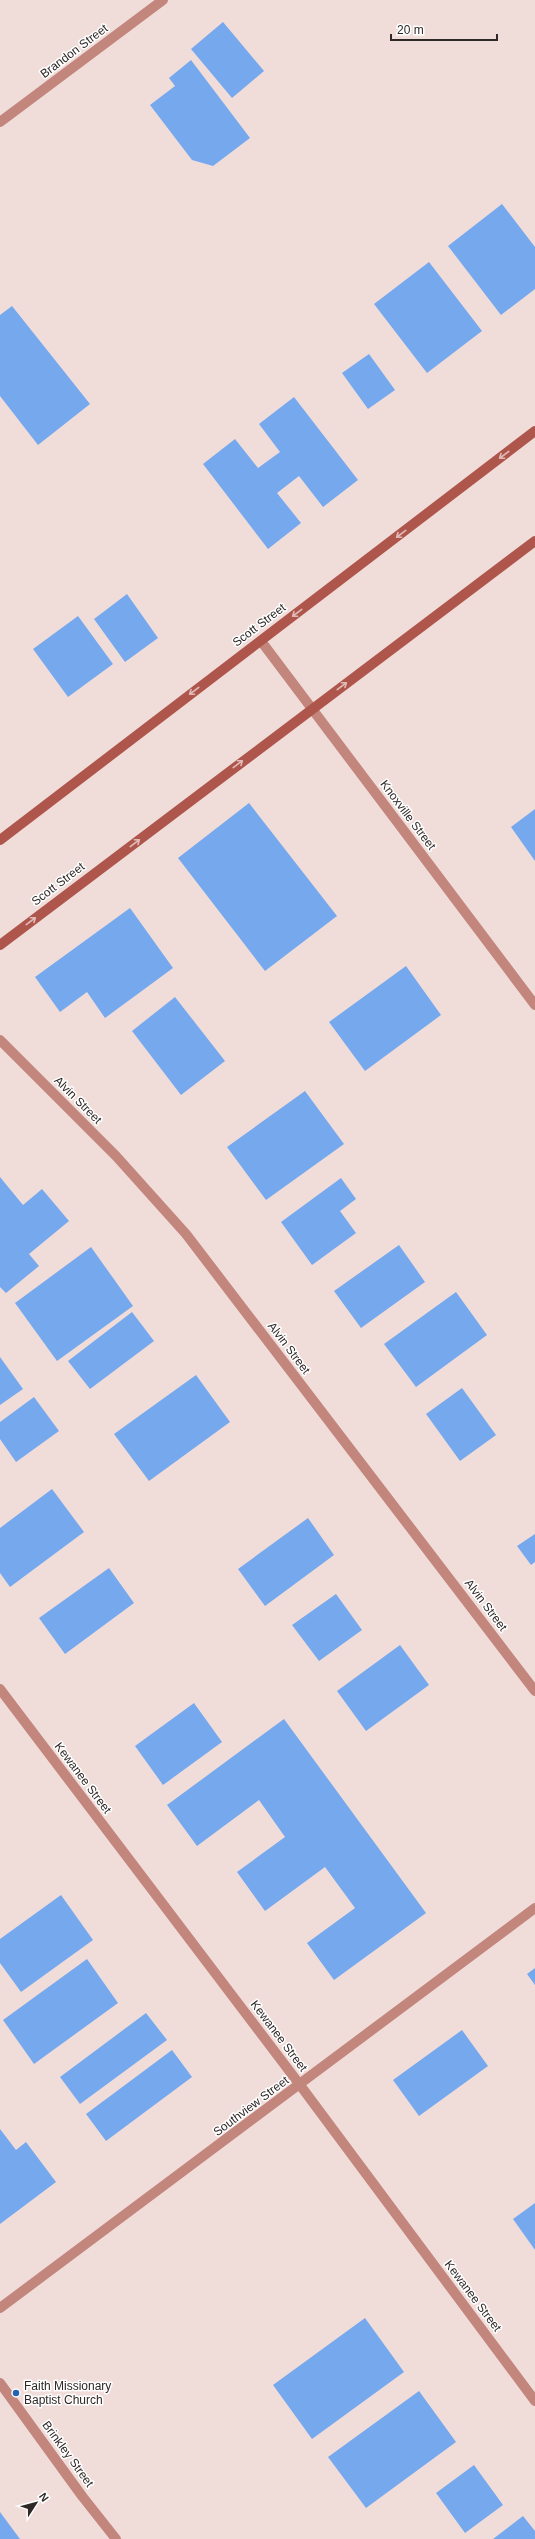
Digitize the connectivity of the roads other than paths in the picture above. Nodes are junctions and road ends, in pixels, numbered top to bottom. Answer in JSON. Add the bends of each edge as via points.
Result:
{"nodes":[{"id":1,"x":163,"y":0,"type":"edge"},
{"id":2,"x":0,"y":122,"type":"edge"},
{"id":3,"x":535,"y":431,"type":"edge"},
{"id":4,"x":535,"y":541,"type":"edge"},
{"id":5,"x":260,"y":640,"type":"junction"},
{"id":6,"x":312,"y":708,"type":"junction"},
{"id":7,"x":0,"y":840,"type":"edge"},
{"id":8,"x":0,"y":945,"type":"edge"},
{"id":9,"x":535,"y":1005,"type":"edge"},
{"id":10,"x":0,"y":1040,"type":"edge"},
{"id":11,"x":0,"y":1689,"type":"edge"},
{"id":12,"x":535,"y":1691,"type":"edge"},
{"id":13,"x":535,"y":1908,"type":"edge"},
{"id":14,"x":300,"y":2085,"type":"junction"},
{"id":15,"x":0,"y":2308,"type":"edge"},
{"id":16,"x":0,"y":2383,"type":"edge"},
{"id":17,"x":535,"y":2401,"type":"edge"},
{"id":18,"x":116,"y":2539,"type":"edge"}],
"edges":[{"from":1,"to":2,"type":"street","name":"Brandon Street"},
{"from":3,"to":5,"type":"main road","name":"Scott Street","one_way":true},
{"from":6,"to":4,"type":"main road","name":"Scott Street","one_way":true},
{"from":5,"to":6,"type":"street","name":"Knoxville Street"},
{"from":5,"to":7,"type":"main road","name":"Scott Street","one_way":true},
{"from":8,"to":6,"type":"main road","name":"Scott Street","one_way":true},
{"from":6,"to":9,"type":"street","name":"Knoxville Street"},
{"from":10,"to":12,"type":"street","name":"Alvin Street","via":[[116,1156],[186,1234]]},
{"from":11,"to":14,"type":"street","name":"Kewanee Street"},
{"from":13,"to":14,"type":"street","name":"Southview Street"},
{"from":14,"to":15,"type":"street","name":"Southview Street"},
{"from":14,"to":17,"type":"street","name":"Kewanee Street"},
{"from":16,"to":18,"type":"street","name":"Brinkley Street"}]}
